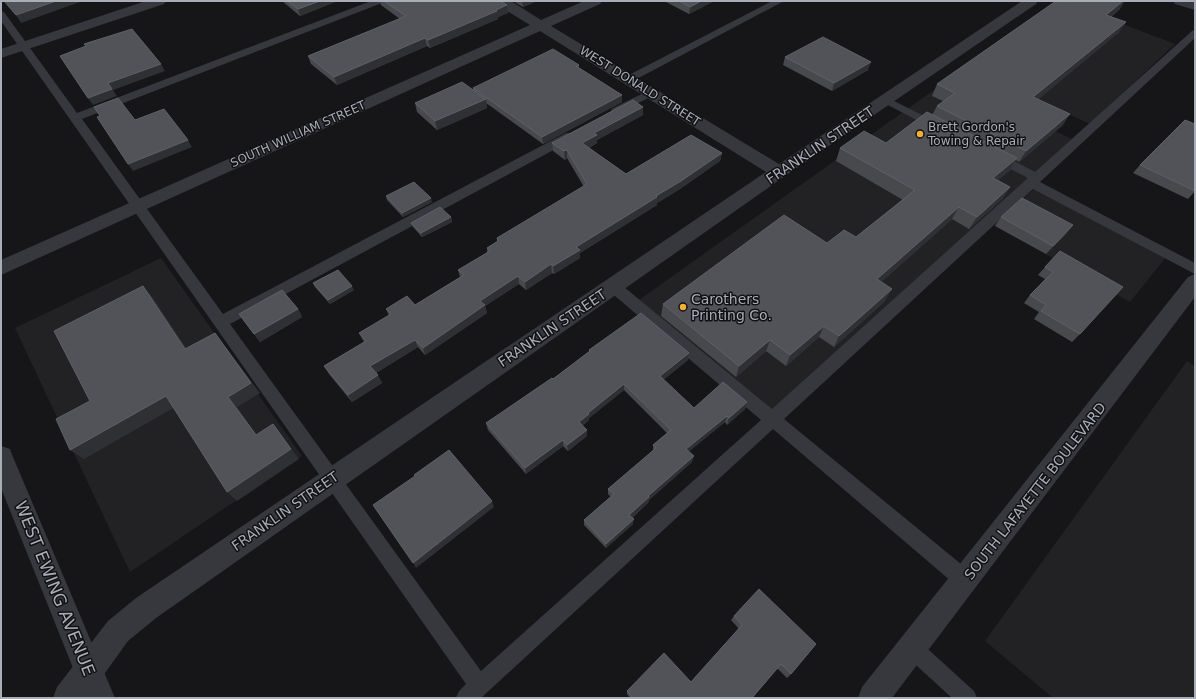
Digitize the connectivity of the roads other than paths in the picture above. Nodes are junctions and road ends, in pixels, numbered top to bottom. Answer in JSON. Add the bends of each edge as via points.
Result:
{"nodes":[{"id":1,"x":159,"y":1,"type":"edge"},
{"id":2,"x":379,"y":1,"type":"edge"},
{"id":3,"x":501,"y":1,"type":"edge"},
{"id":4,"x":595,"y":1,"type":"edge"},
{"id":5,"x":779,"y":1,"type":"edge"},
{"id":6,"x":1031,"y":1,"type":"edge"},
{"id":7,"x":1180,"y":1,"type":"edge"},
{"id":8,"x":1195,"y":6,"type":"edge"},
{"id":9,"x":1,"y":14,"type":"edge"},
{"id":10,"x":541,"y":25,"type":"junction"},
{"id":11,"x":1195,"y":33,"type":"edge"},
{"id":12,"x":24,"y":46,"type":"junction"},
{"id":13,"x":1,"y":54,"type":"edge"},
{"id":14,"x":629,"y":80,"type":"junction"},
{"id":15,"x":650,"y":93,"type":"junction"},
{"id":16,"x":886,"y":100,"type":"junction"},
{"id":17,"x":608,"y":115,"type":"edge"},
{"id":18,"x":75,"y":118,"type":"junction"},
{"id":19,"x":580,"y":130,"type":"edge"},
{"id":20,"x":948,"y":132,"type":"edge"},
{"id":21,"x":982,"y":150,"type":"edge"},
{"id":22,"x":779,"y":172,"type":"junction"},
{"id":23,"x":1034,"y":180,"type":"junction"},
{"id":24,"x":138,"y":206,"type":"junction"},
{"id":25,"x":1,"y":268,"type":"edge"},
{"id":26,"x":1195,"y":269,"type":"edge"},
{"id":27,"x":1195,"y":282,"type":"edge"},
{"id":28,"x":613,"y":286,"type":"junction"},
{"id":29,"x":220,"y":322,"type":"junction"},
{"id":30,"x":774,"y":419,"type":"junction"},
{"id":31,"x":1,"y":457,"type":"edge"},
{"id":32,"x":332,"y":479,"type":"junction"},
{"id":33,"x":965,"y":580,"type":"junction"},
{"id":34,"x":912,"y":648,"type":"junction"},
{"id":35,"x":89,"y":671,"type":"junction"},
{"id":36,"x":479,"y":686,"type":"junction"},
{"id":37,"x":68,"y":698,"type":"edge"},
{"id":38,"x":100,"y":698,"type":"edge"},
{"id":39,"x":466,"y":698,"type":"edge"},
{"id":40,"x":873,"y":698,"type":"edge"},
{"id":41,"x":967,"y":698,"type":"edge"}],
"edges":[{"from":1,"to":12,"type":"street"},
{"from":2,"to":18,"type":"lane"},
{"from":3,"to":10,"type":"street","name":"WEST DONALD STREET"},
{"from":4,"to":10,"type":"street","name":"SOUTH WILLIAM STREET"},
{"from":5,"to":14,"type":"lane"},
{"from":6,"to":16,"type":"street","name":"FRANKLIN STREET"},
{"from":7,"to":8,"type":"street"},
{"from":9,"to":12,"type":"lane"},
{"from":10,"to":14,"type":"street","name":"WEST DONALD STREET"},
{"from":10,"to":24,"type":"street","name":"SOUTH WILLIAM STREET"},
{"from":11,"to":23,"type":"lane"},
{"from":12,"to":13,"type":"street"},
{"from":12,"to":18,"type":"lane"},
{"from":14,"to":15,"type":"street","name":"WEST DONALD STREET"},
{"from":15,"to":17,"type":"lane"},
{"from":15,"to":22,"type":"street","name":"WEST DONALD STREET"},
{"from":16,"to":20,"type":"lane"},
{"from":16,"to":22,"type":"street","name":"FRANKLIN STREET"},
{"from":18,"to":24,"type":"lane"},
{"from":19,"to":29,"type":"lane"},
{"from":21,"to":23,"type":"lane"},
{"from":22,"to":28,"type":"street","name":"FRANKLIN STREET"},
{"from":23,"to":26,"type":"lane"},
{"from":23,"to":30,"type":"lane"},
{"from":24,"to":25,"type":"street","name":"SOUTH WILLIAM STREET"},
{"from":24,"to":29,"type":"lane"},
{"from":27,"to":33,"type":"street","name":"SOUTH LAFAYETTE BOULEVARD"},
{"from":28,"to":30,"type":"lane"},
{"from":28,"to":32,"type":"street","name":"FRANKLIN STREET"},
{"from":29,"to":32,"type":"lane"},
{"from":30,"to":33,"type":"lane"},
{"from":30,"to":36,"type":"lane"},
{"from":31,"to":35,"type":"street","name":"WEST EWING AVENUE"},
{"from":32,"to":35,"type":"street","name":"FRANKLIN STREET","via":[[146,608],[118,631]]},
{"from":32,"to":36,"type":"lane"},
{"from":33,"to":34,"type":"street","name":"SOUTH LAFAYETTE BOULEVARD"},
{"from":34,"to":40,"type":"street","name":"SOUTH LAFAYETTE BOULEVARD"},
{"from":34,"to":41,"type":"lane"},
{"from":35,"to":37,"type":"street","name":"FRANKLIN STREET"},
{"from":35,"to":38,"type":"street","name":"WEST EWING AVENUE"},
{"from":36,"to":39,"type":"lane"}]}
